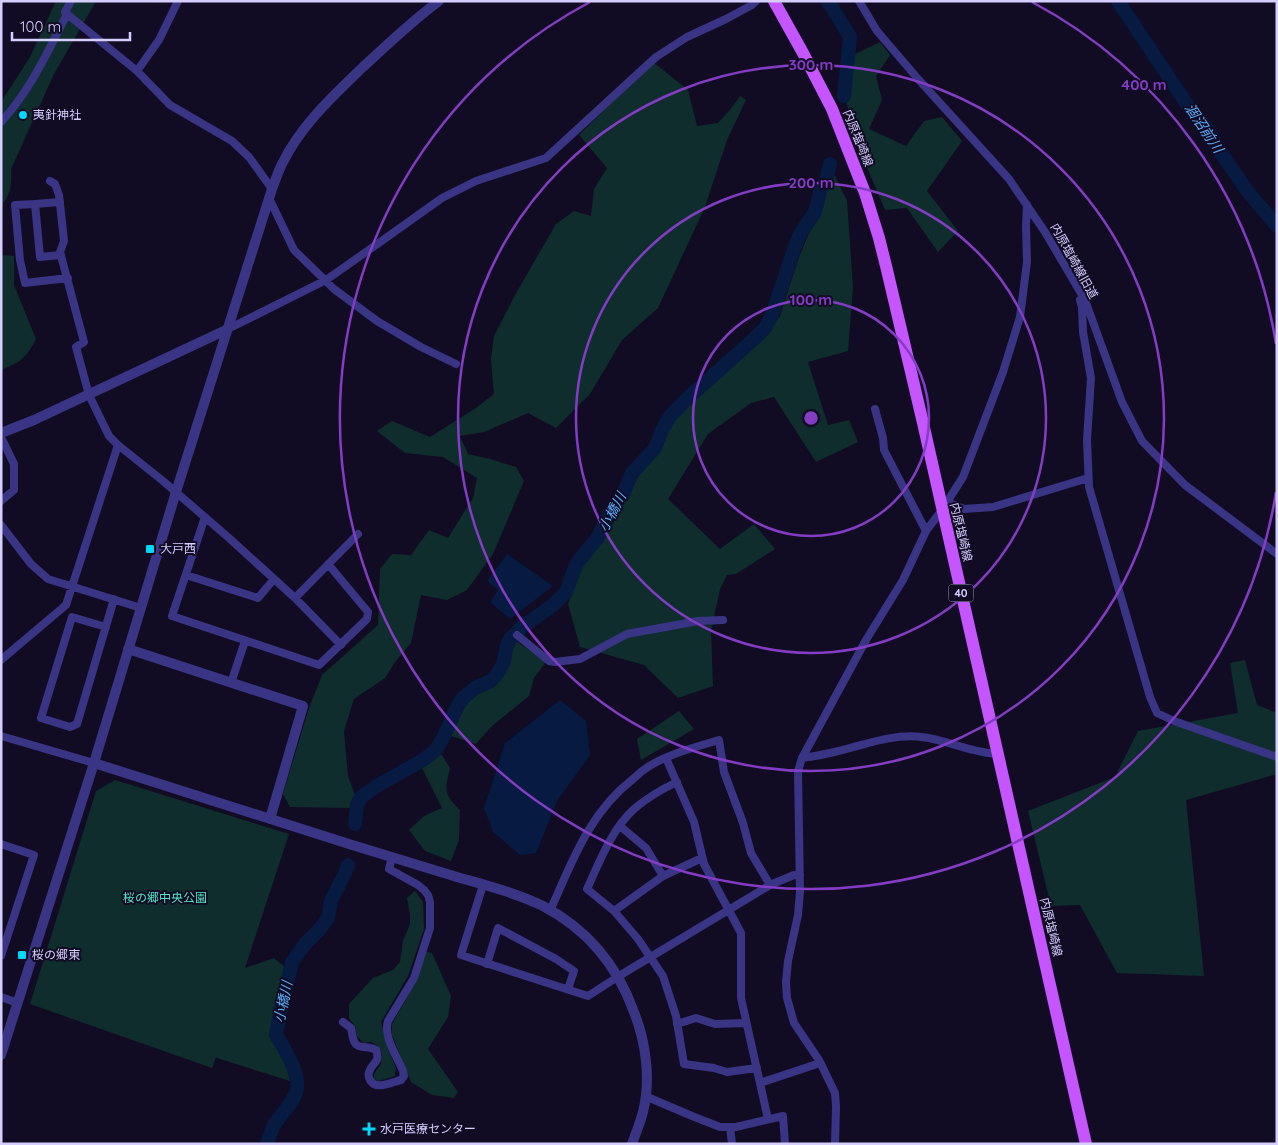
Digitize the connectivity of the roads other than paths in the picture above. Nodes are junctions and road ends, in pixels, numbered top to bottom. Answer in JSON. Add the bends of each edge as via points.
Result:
{"nodes":[{"id":1,"x":71,"y":1,"type":"edge"},
{"id":2,"x":178,"y":1,"type":"edge"},
{"id":3,"x":439,"y":1,"type":"edge"},
{"id":4,"x":756,"y":1,"type":"edge"},
{"id":5,"x":774,"y":1,"type":"edge"},
{"id":6,"x":859,"y":1,"type":"edge"},
{"id":7,"x":67,"y":14,"type":"junction"},
{"id":8,"x":137,"y":71,"type":"junction"},
{"id":9,"x":1,"y":122,"type":"edge"},
{"id":10,"x":50,"y":181,"type":"dead end"},
{"id":11,"x":270,"y":194,"type":"junction"},
{"id":12,"x":60,"y":202,"type":"junction"},
{"id":13,"x":35,"y":204,"type":"junction"},
{"id":14,"x":1027,"y":205,"type":"junction"},
{"id":15,"x":61,"y":255,"type":"junction"},
{"id":16,"x":68,"y":278,"type":"junction"},
{"id":17,"x":326,"y":280,"type":"junction"},
{"id":18,"x":1077,"y":286,"type":"junction"},
{"id":19,"x":226,"y":330,"type":"junction"},
{"id":20,"x":456,"y":364,"type":"dead end"},
{"id":21,"x":89,"y":395,"type":"junction"},
{"id":22,"x":875,"y":409,"type":"dead end"},
{"id":23,"x":1,"y":435,"type":"edge"},
{"id":24,"x":118,"y":445,"type":"junction"},
{"id":25,"x":1088,"y":478,"type":"junction"},
{"id":26,"x":176,"y":492,"type":"junction"},
{"id":27,"x":1,"y":501,"type":"edge"},
{"id":28,"x":944,"y":506,"type":"junction"},
{"id":29,"x":205,"y":517,"type":"junction"},
{"id":30,"x":1,"y":525,"type":"edge"},
{"id":31,"x":926,"y":531,"type":"junction"},
{"id":32,"x":358,"y":534,"type":"dead end"},
{"id":33,"x":1277,"y":554,"type":"edge"},
{"id":34,"x":328,"y":564,"type":"junction"},
{"id":35,"x":186,"y":575,"type":"junction"},
{"id":36,"x":274,"y":579,"type":"junction"},
{"id":37,"x":72,"y":586,"type":"junction"},
{"id":38,"x":295,"y":598,"type":"junction"},
{"id":39,"x":114,"y":599,"type":"junction"},
{"id":40,"x":141,"y":608,"type":"junction"},
{"id":41,"x":723,"y":620,"type":"dead end"},
{"id":42,"x":106,"y":627,"type":"junction"},
{"id":43,"x":517,"y":636,"type":"dead end"},
{"id":44,"x":245,"y":641,"type":"junction"},
{"id":45,"x":341,"y":645,"type":"junction"},
{"id":46,"x":128,"y":649,"type":"junction"},
{"id":47,"x":1,"y":660,"type":"edge"},
{"id":48,"x":231,"y":683,"type":"junction"},
{"id":49,"x":1,"y":736,"type":"edge"},
{"id":50,"x":997,"y":754,"type":"junction"},
{"id":51,"x":1277,"y":757,"type":"edge"},
{"id":52,"x":666,"y":758,"type":"junction"},
{"id":53,"x":802,"y":758,"type":"junction"},
{"id":54,"x":94,"y":763,"type":"junction"},
{"id":55,"x":677,"y":782,"type":"junction"},
{"id":56,"x":270,"y":819,"type":"junction"},
{"id":57,"x":620,"y":826,"type":"junction"},
{"id":58,"x":1,"y":844,"type":"edge"},
{"id":59,"x":392,"y":857,"type":"junction"},
{"id":60,"x":702,"y":858,"type":"junction"},
{"id":61,"x":800,"y":874,"type":"junction"},
{"id":62,"x":663,"y":876,"type":"junction"},
{"id":63,"x":483,"y":884,"type":"junction"},
{"id":64,"x":770,"y":885,"type":"junction"},
{"id":65,"x":729,"y":909,"type":"junction"},
{"id":66,"x":550,"y":911,"type":"junction"},
{"id":67,"x":614,"y":911,"type":"junction"},
{"id":68,"x":1,"y":924,"type":"edge"},
{"id":69,"x":10,"y":928,"type":"junction"},
{"id":70,"x":1,"y":956,"type":"edge"},
{"id":71,"x":651,"y":957,"type":"junction"},
{"id":72,"x":487,"y":964,"type":"junction"},
{"id":73,"x":619,"y":976,"type":"junction"},
{"id":74,"x":568,"y":989,"type":"junction"},
{"id":75,"x":1,"y":997,"type":"edge"},
{"id":76,"x":18,"y":1003,"type":"junction"},
{"id":77,"x":343,"y":1022,"type":"dead end"},
{"id":78,"x":746,"y":1023,"type":"junction"},
{"id":79,"x":677,"y":1024,"type":"junction"},
{"id":80,"x":1,"y":1055,"type":"edge"},
{"id":81,"x":820,"y":1063,"type":"junction"},
{"id":82,"x":756,"y":1068,"type":"junction"},
{"id":83,"x":760,"y":1084,"type":"junction"},
{"id":84,"x":645,"y":1096,"type":"junction"},
{"id":85,"x":768,"y":1119,"type":"junction"},
{"id":86,"x":730,"y":1127,"type":"junction"},
{"id":87,"x":632,"y":1144,"type":"edge"},
{"id":88,"x":732,"y":1144,"type":"edge"},
{"id":89,"x":785,"y":1144,"type":"edge"},
{"id":90,"x":834,"y":1144,"type":"edge"},
{"id":91,"x":1086,"y":1144,"type":"edge"}],
"edges":[{"from":1,"to":7,"type":"street"},
{"from":2,"to":8,"type":"street","via":[[159,40]]},
{"from":3,"to":11,"type":"street","via":[[395,37],[325,104],[294,144]]},
{"from":4,"to":17,"type":"street","via":[[656,57],[546,158],[476,181],[442,198]]},
{"from":5,"to":28,"type":"main road","name":"内原塩崎線","number":"40","via":[[832,109],[865,193]]},
{"from":6,"to":14,"type":"street","name":"内原塩崎線旧道","via":[[877,31],[1010,179]]},
{"from":7,"to":8,"type":"street"},
{"from":7,"to":9,"type":"street","via":[[36,73]]},
{"from":8,"to":11,"type":"street","via":[[170,105],[232,140],[249,157]]},
{"from":10,"to":12,"type":"street","via":[[55,184]]},
{"from":11,"to":17,"type":"street","via":[[294,250]]},
{"from":11,"to":19,"type":"street"},
{"from":12,"to":13,"type":"street"},
{"from":12,"to":15,"type":"street","via":[[64,241]]},
{"from":13,"to":15,"type":"street","via":[[40,257]]},
{"from":13,"to":16,"type":"street","via":[[15,205],[25,283]]},
{"from":14,"to":18,"type":"street","name":"内原塩崎線旧道"},
{"from":14,"to":28,"type":"street","via":[[1027,262],[1020,317],[963,477]]},
{"from":15,"to":16,"type":"street"},
{"from":16,"to":21,"type":"street","via":[[84,342],[76,347]]},
{"from":17,"to":19,"type":"street"},
{"from":17,"to":20,"type":"street","via":[[344,298],[377,321]]},
{"from":18,"to":25,"type":"street","via":[[1091,378]]},
{"from":18,"to":33,"type":"street","name":"内原塩崎線旧道","via":[[1122,402],[1142,441],[1185,485]]},
{"from":19,"to":21,"type":"street"},
{"from":19,"to":26,"type":"street"},
{"from":21,"to":23,"type":"street"},
{"from":21,"to":24,"type":"street","via":[[109,436]]},
{"from":22,"to":31,"type":"street","via":[[884,450]]},
{"from":23,"to":27,"type":"street","via":[[14,464],[14,490]]},
{"from":24,"to":26,"type":"street"},
{"from":24,"to":37,"type":"street"},
{"from":25,"to":28,"type":"street","via":[[993,507],[964,509]]},
{"from":25,"to":51,"type":"street","via":[[1110,563],[1157,713]]},
{"from":26,"to":29,"type":"street"},
{"from":26,"to":40,"type":"street"},
{"from":28,"to":31,"type":"street"},
{"from":28,"to":50,"type":"main road","name":"内原塩崎線","number":"40"},
{"from":29,"to":35,"type":"street"},
{"from":29,"to":36,"type":"street"},
{"from":30,"to":37,"type":"street","via":[[31,564],[48,579]]},
{"from":31,"to":53,"type":"street","via":[[903,580],[866,640]]},
{"from":32,"to":34,"type":"street"},
{"from":34,"to":38,"type":"street"},
{"from":34,"to":45,"type":"street","via":[[368,612],[367,619]]},
{"from":35,"to":36,"type":"street","via":[[258,598]]},
{"from":35,"to":44,"type":"street","via":[[172,616]]},
{"from":36,"to":38,"type":"street"},
{"from":37,"to":39,"type":"street"},
{"from":37,"to":47,"type":"street","via":[[66,604]]},
{"from":38,"to":45,"type":"street"},
{"from":39,"to":40,"type":"street"},
{"from":39,"to":42,"type":"street"},
{"from":40,"to":46,"type":"street"},
{"from":41,"to":43,"type":"street","via":[[698,621],[627,634],[580,659],[556,662],[549,661]]},
{"from":42,"to":42,"type":"street","via":[[77,724],[70,727],[41,718],[72,617]]},
{"from":44,"to":45,"type":"street","via":[[319,666]]},
{"from":44,"to":48,"type":"street"},
{"from":46,"to":48,"type":"street"},
{"from":46,"to":54,"type":"street"},
{"from":48,"to":56,"type":"street","via":[[303,706]]},
{"from":49,"to":54,"type":"street"},
{"from":50,"to":53,"type":"street","via":[[922,737],[891,737]]},
{"from":50,"to":91,"type":"main road","name":"内原塩崎線","number":"40"},
{"from":52,"to":55,"type":"street"},
{"from":52,"to":64,"type":"street","via":[[720,740],[724,772],[751,853]]},
{"from":52,"to":66,"type":"street","via":[[619,789],[604,807],[584,836]]},
{"from":53,"to":61,"type":"street","via":[[798,771]]},
{"from":54,"to":56,"type":"street"},
{"from":54,"to":76,"type":"street"},
{"from":55,"to":57,"type":"street","via":[[634,809]]},
{"from":55,"to":60,"type":"street","via":[[694,822]]},
{"from":56,"to":59,"type":"street"},
{"from":57,"to":62,"type":"street","via":[[646,848]]},
{"from":57,"to":67,"type":"street","via":[[604,851],[587,889]]},
{"from":58,"to":69,"type":"street","via":[[34,855]]},
{"from":59,"to":63,"type":"street"},
{"from":59,"to":77,"type":"street","via":[[389,869],[418,885],[430,902],[430,928],[414,978],[386,1028],[403,1071],[401,1080],[380,1086],[372,1083],[368,1075],[377,1061],[376,1050],[355,1044],[351,1028]]},
{"from":60,"to":62,"type":"street"},
{"from":60,"to":65,"type":"street"},
{"from":61,"to":64,"type":"street"},
{"from":61,"to":81,"type":"street","via":[[798,915],[788,961],[787,998],[794,1023]]},
{"from":62,"to":67,"type":"street"},
{"from":63,"to":66,"type":"street"},
{"from":63,"to":72,"type":"street","via":[[460,955]]},
{"from":64,"to":65,"type":"street"},
{"from":65,"to":71,"type":"street"},
{"from":65,"to":78,"type":"street","via":[[741,933],[741,998]]},
{"from":66,"to":73,"type":"street","via":[[600,950]]},
{"from":67,"to":71,"type":"street"},
{"from":68,"to":69,"type":"street"},
{"from":69,"to":70,"type":"street"},
{"from":71,"to":73,"type":"street"},
{"from":71,"to":79,"type":"street","via":[[662,976]]},
{"from":72,"to":74,"type":"street"},
{"from":72,"to":74,"type":"street","via":[[498,928],[574,971]]},
{"from":73,"to":74,"type":"street","via":[[588,996]]},
{"from":73,"to":84,"type":"street","via":[[641,1035],[647,1082]]},
{"from":75,"to":76,"type":"street"},
{"from":76,"to":80,"type":"street"},
{"from":78,"to":79,"type":"street","via":[[715,1024],[696,1018]]},
{"from":78,"to":82,"type":"street"},
{"from":79,"to":82,"type":"street","via":[[684,1064],[727,1072]]},
{"from":81,"to":83,"type":"street"},
{"from":81,"to":90,"type":"street","via":[[835,1093]]},
{"from":82,"to":83,"type":"street"},
{"from":83,"to":85,"type":"street"},
{"from":84,"to":86,"type":"street","via":[[720,1127]]},
{"from":84,"to":87,"type":"street"},
{"from":85,"to":86,"type":"street"},
{"from":85,"to":89,"type":"street","via":[[783,1116]]},
{"from":86,"to":88,"type":"street"}]}
